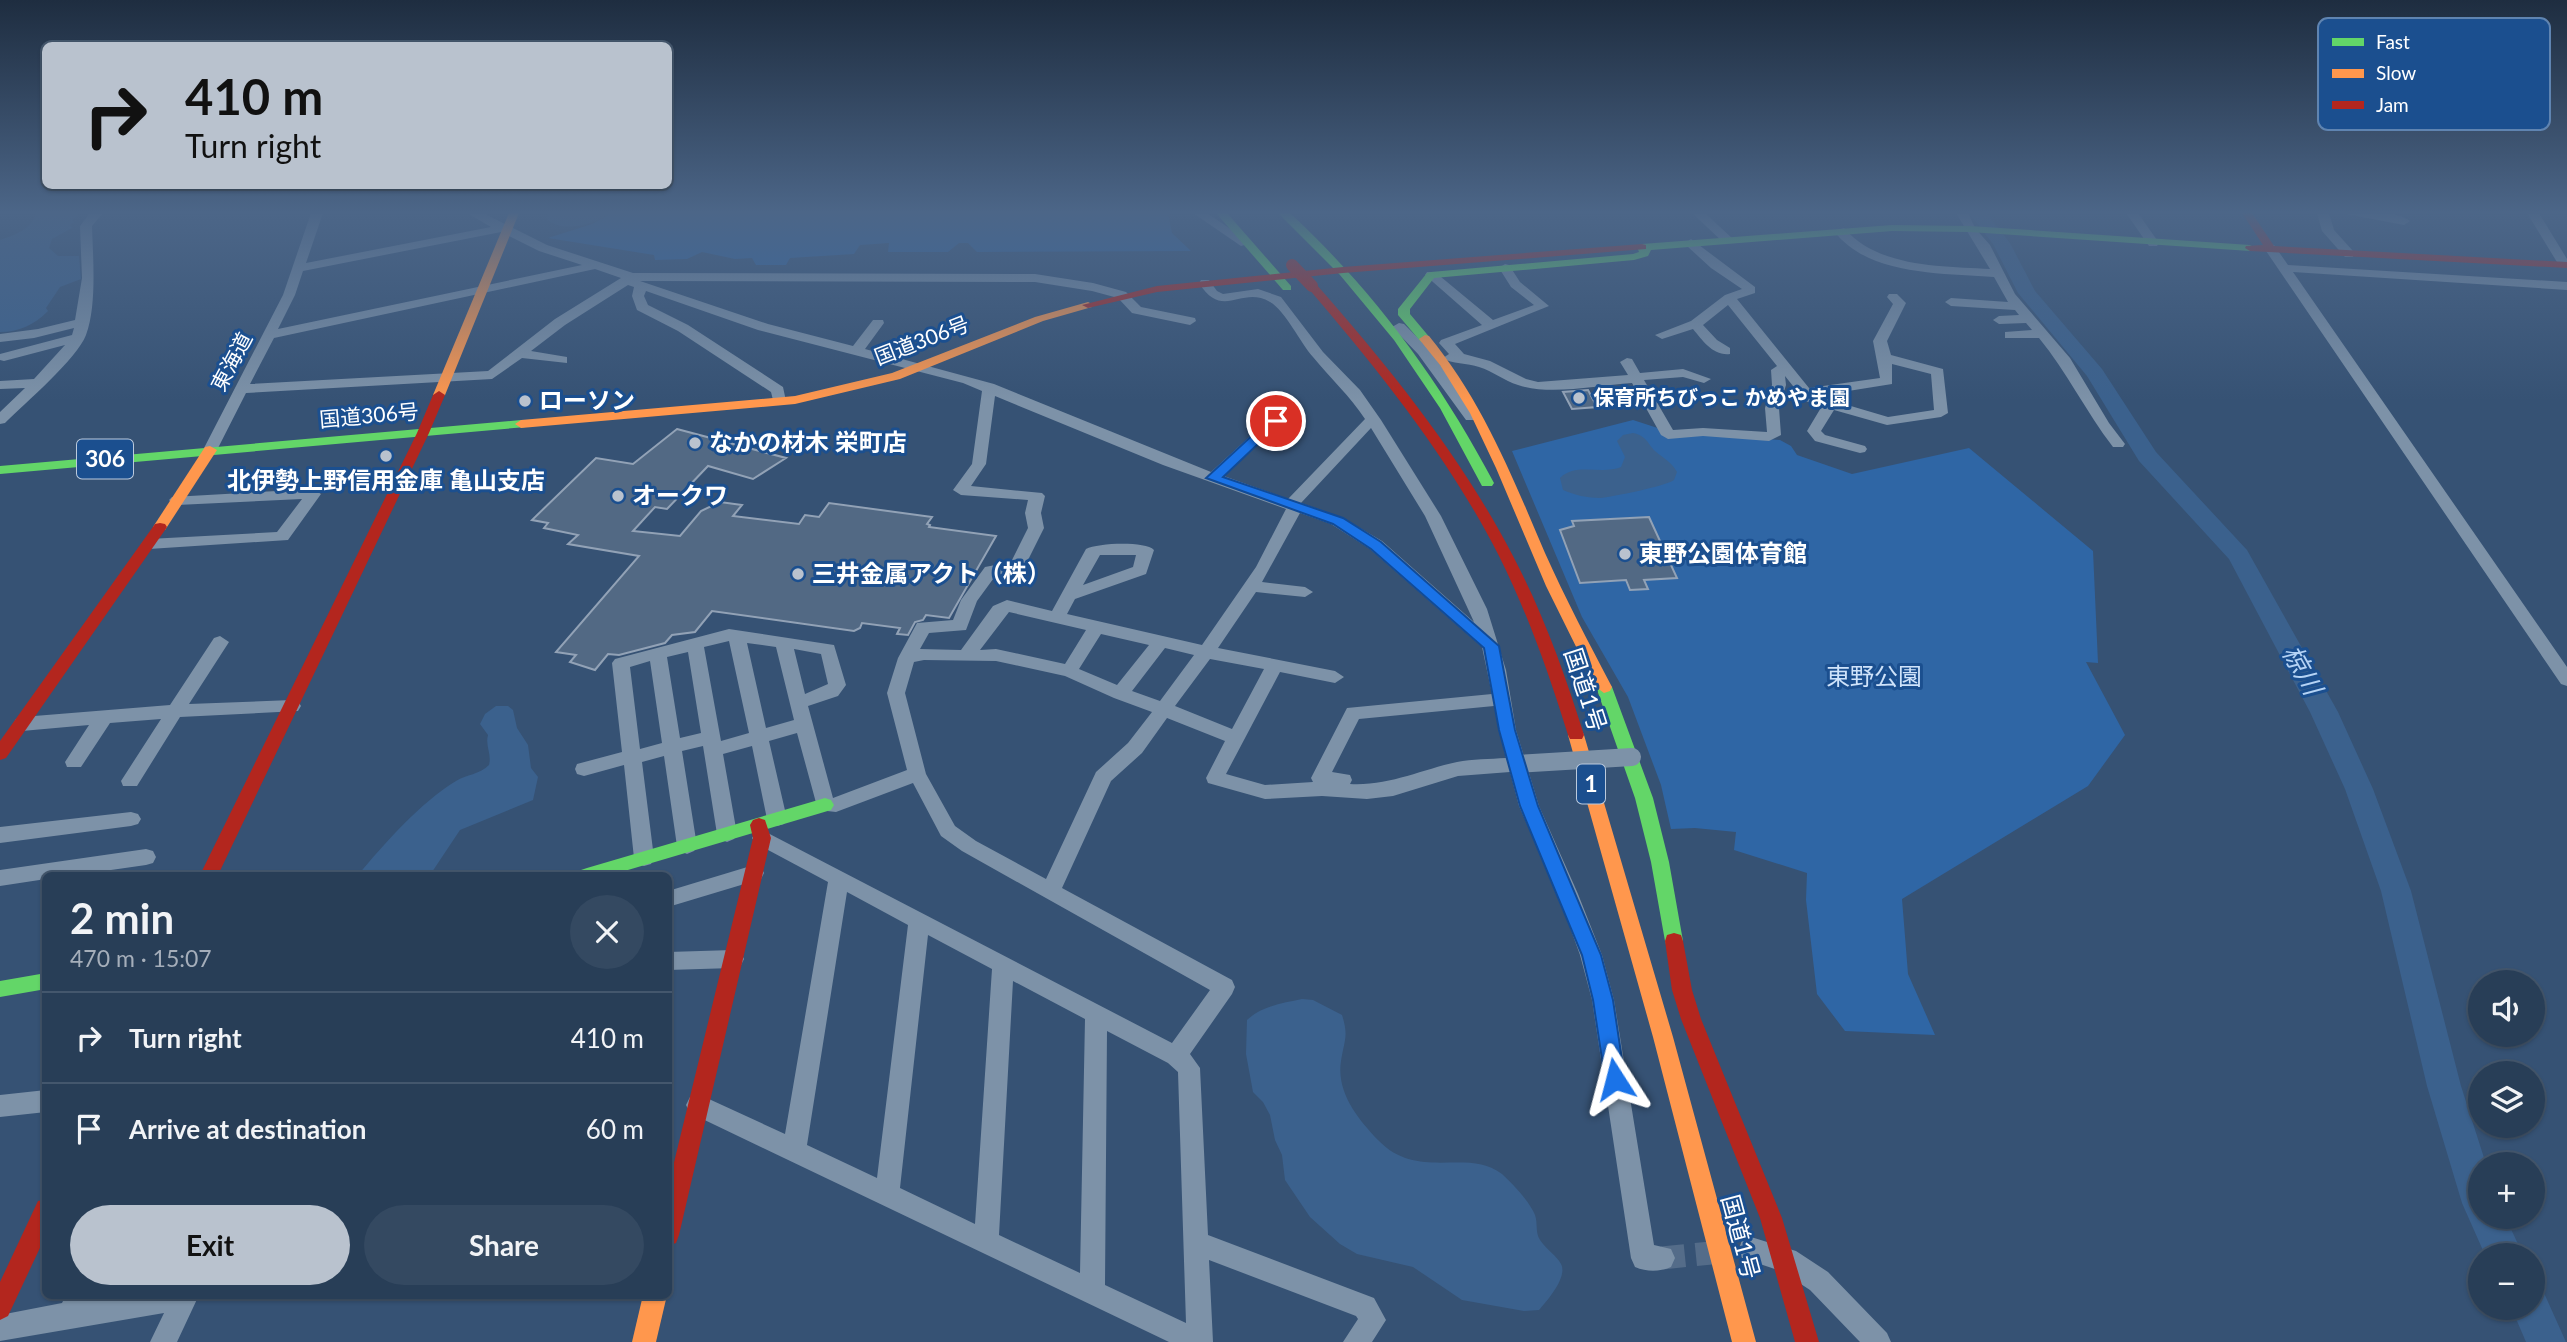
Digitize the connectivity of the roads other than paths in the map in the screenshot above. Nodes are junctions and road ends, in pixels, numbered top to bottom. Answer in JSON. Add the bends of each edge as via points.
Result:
{"nodes":[{"id":1,"x":1431,"y":275,"type":"joint"},
{"id":2,"x":88,"y":276,"type":"edge"},
{"id":3,"x":296,"y":276,"type":"edge"},
{"id":4,"x":488,"y":276,"type":"edge"},
{"id":5,"x":545,"y":276,"type":"edge"},
{"id":6,"x":618,"y":276,"type":"edge"},
{"id":7,"x":1276,"y":276,"type":"junction"},
{"id":8,"x":1280,"y":276,"type":"edge"},
{"id":9,"x":1301,"y":276,"type":"edge"},
{"id":10,"x":1348,"y":276,"type":"edge"},
{"id":11,"x":1510,"y":276,"type":"edge"},
{"id":12,"x":1730,"y":276,"type":"edge"},
{"id":13,"x":1998,"y":276,"type":"edge"},
{"id":14,"x":2289,"y":276,"type":"edge"},
{"id":15,"x":2404,"y":276,"type":"edge"},
{"id":16,"x":633,"y":281,"type":"junction"},
{"id":17,"x":1205,"y":283,"type":"junction"},
{"id":18,"x":2567,"y":286,"type":"edge"},
{"id":19,"x":484,"y":288,"type":"junction"},
{"id":20,"x":1122,"y":295,"type":"junction"},
{"id":21,"x":1893,"y":297,"type":"dead end"},
{"id":22,"x":1729,"y":298,"type":"junction"},
{"id":23,"x":1951,"y":302,"type":"dead end"},
{"id":24,"x":1301,"y":304,"type":"dead end"},
{"id":25,"x":2017,"y":306,"type":"junction"},
{"id":26,"x":1382,"y":315,"type":"junction"},
{"id":27,"x":2029,"y":319,"type":"junction"},
{"id":28,"x":1999,"y":320,"type":"dead end"},
{"id":29,"x":1190,"y":321,"type":"dead end"},
{"id":30,"x":82,"y":323,"type":"junction"},
{"id":31,"x":878,"y":323,"type":"dead end"},
{"id":32,"x":1696,"y":324,"type":"junction"},
{"id":33,"x":1492,"y":326,"type":"junction"},
{"id":34,"x":270,"y":334,"type":"junction"},
{"id":35,"x":2042,"y":334,"type":"junction"},
{"id":36,"x":1662,"y":335,"type":"dead end"},
{"id":37,"x":2010,"y":335,"type":"dead end"},
{"id":38,"x":0,"y":338,"type":"edge"},
{"id":39,"x":77,"y":338,"type":"junction"},
{"id":40,"x":857,"y":350,"type":"junction"},
{"id":41,"x":1725,"y":351,"type":"dead end"},
{"id":42,"x":520,"y":354,"type":"junction"},
{"id":43,"x":5,"y":357,"type":"dead end"},
{"id":44,"x":1451,"y":358,"type":"junction"},
{"id":45,"x":1885,"y":358,"type":"junction"},
{"id":46,"x":562,"y":360,"type":"dead end"},
{"id":47,"x":1627,"y":362,"type":"dead end"},
{"id":48,"x":1785,"y":367,"type":"junction"},
{"id":49,"x":920,"y":368,"type":"junction"},
{"id":50,"x":1636,"y":377,"type":"junction"},
{"id":51,"x":447,"y":378,"type":"junction"},
{"id":52,"x":1704,"y":380,"type":"dead end"},
{"id":53,"x":39,"y":383,"type":"junction"},
{"id":54,"x":0,"y":385,"type":"edge"},
{"id":55,"x":989,"y":387,"type":"junction"},
{"id":56,"x":242,"y":389,"type":"junction"},
{"id":57,"x":1806,"y":393,"type":"junction"},
{"id":58,"x":779,"y":401,"type":"junction"},
{"id":59,"x":1830,"y":405,"type":"junction"},
{"id":60,"x":0,"y":420,"type":"edge"},
{"id":61,"x":1374,"y":420,"type":"junction"},
{"id":62,"x":1276,"y":421,"type":"dead end"},
{"id":63,"x":423,"y":433,"type":"junction"},
{"id":64,"x":2118,"y":444,"type":"dead end"},
{"id":65,"x":1494,"y":449,"type":"junction"},
{"id":66,"x":1860,"y":449,"type":"dead end"},
{"id":67,"x":210,"y":450,"type":"junction"},
{"id":68,"x":0,"y":470,"type":"edge"},
{"id":69,"x":1213,"y":478,"type":"junction"},
{"id":70,"x":177,"y":500,"type":"junction"},
{"id":71,"x":1293,"y":506,"type":"junction"},
{"id":72,"x":149,"y":544,"type":"junction"},
{"id":73,"x":1501,"y":585,"type":"dead end"},
{"id":74,"x":1250,"y":586,"type":"junction"},
{"id":75,"x":1306,"y":592,"type":"dead end"},
{"id":76,"x":1071,"y":596,"type":"dead end"},
{"id":77,"x":1057,"y":617,"type":"junction"},
{"id":78,"x":1538,"y":622,"type":"junction"},
{"id":79,"x":1097,"y":627,"type":"junction"},
{"id":80,"x":737,"y":636,"type":"junction"},
{"id":81,"x":1161,"y":641,"type":"junction"},
{"id":82,"x":220,"y":642,"type":"dead end"},
{"id":83,"x":783,"y":642,"type":"junction"},
{"id":84,"x":695,"y":644,"type":"junction"},
{"id":85,"x":1491,"y":646,"type":"junction"},
{"id":86,"x":1206,"y":652,"type":"junction"},
{"id":87,"x":658,"y":654,"type":"junction"},
{"id":88,"x":967,"y":656,"type":"junction"},
{"id":89,"x":906,"y":658,"type":"junction"},
{"id":90,"x":1275,"y":666,"type":"junction"},
{"id":91,"x":1069,"y":671,"type":"junction"},
{"id":92,"x":1335,"y":677,"type":"dead end"},
{"id":93,"x":2567,"y":680,"type":"edge"},
{"id":94,"x":1121,"y":694,"type":"junction"},
{"id":95,"x":1502,"y":699,"type":"junction"},
{"id":96,"x":799,"y":702,"type":"junction"},
{"id":97,"x":1567,"y":704,"type":"junction"},
{"id":98,"x":292,"y":706,"type":"junction"},
{"id":99,"x":1164,"y":709,"type":"junction"},
{"id":100,"x":172,"y":712,"type":"junction"},
{"id":101,"x":105,"y":716,"type":"junction"},
{"id":102,"x":22,"y":724,"type":"junction"},
{"id":103,"x":805,"y":724,"type":"junction"},
{"id":104,"x":759,"y":737,"type":"junction"},
{"id":105,"x":1236,"y":738,"type":"junction"},
{"id":106,"x":711,"y":743,"type":"junction"},
{"id":107,"x":672,"y":747,"type":"junction"},
{"id":108,"x":0,"y":754,"type":"edge"},
{"id":109,"x":632,"y":757,"type":"junction"},
{"id":110,"x":1632,"y":757,"type":"junction"},
{"id":111,"x":1509,"y":760,"type":"junction"},
{"id":112,"x":74,"y":762,"type":"dead end"},
{"id":113,"x":584,"y":769,"type":"dead end"},
{"id":114,"x":918,"y":774,"type":"junction"},
{"id":115,"x":130,"y":781,"type":"dead end"},
{"id":116,"x":825,"y":805,"type":"junction"},
{"id":117,"x":131,"y":819,"type":"dead end"},
{"id":118,"x":766,"y":827,"type":"junction"},
{"id":119,"x":727,"y":834,"type":"junction"},
{"id":120,"x":0,"y":835,"type":"edge"},
{"id":121,"x":687,"y":846,"type":"junction"},
{"id":122,"x":146,"y":857,"type":"dead end"},
{"id":123,"x":644,"y":858,"type":"junction"},
{"id":124,"x":613,"y":871,"type":"edge"},
{"id":125,"x":210,"y":872,"type":"edge"},
{"id":126,"x":754,"y":873,"type":"junction"},
{"id":127,"x":0,"y":878,"type":"edge"},
{"id":128,"x":839,"y":879,"type":"junction"},
{"id":129,"x":1051,"y":890,"type":"junction"},
{"id":130,"x":672,"y":898,"type":"edge"},
{"id":131,"x":919,"y":922,"type":"junction"},
{"id":132,"x":733,"y":959,"type":"junction"},
{"id":133,"x":672,"y":961,"type":"edge"},
{"id":134,"x":1003,"y":965,"type":"junction"},
{"id":135,"x":42,"y":982,"type":"edge"},
{"id":136,"x":0,"y":989,"type":"edge"},
{"id":137,"x":1096,"y":1016,"type":"junction"},
{"id":138,"x":1176,"y":1056,"type":"junction"},
{"id":139,"x":42,"y":1101,"type":"edge"},
{"id":140,"x":698,"y":1105,"type":"junction"},
{"id":141,"x":0,"y":1106,"type":"edge"},
{"id":142,"x":794,"y":1151,"type":"junction"},
{"id":143,"x":887,"y":1194,"type":"junction"},
{"id":144,"x":42,"y":1218,"type":"edge"},
{"id":145,"x":672,"y":1218,"type":"edge"},
{"id":146,"x":986,"y":1242,"type":"junction"},
{"id":147,"x":1196,"y":1243,"type":"junction"},
{"id":148,"x":1751,"y":1249,"type":"dead end"},
{"id":149,"x":1662,"y":1258,"type":"tunnel mouth"},
{"id":150,"x":1787,"y":1260,"type":"junction"},
{"id":151,"x":1092,"y":1292,"type":"junction"},
{"id":152,"x":149,"y":1299,"type":"edge"},
{"id":153,"x":184,"y":1299,"type":"edge"},
{"id":154,"x":654,"y":1299,"type":"edge"},
{"id":155,"x":75,"y":1305,"type":"edge"},
{"id":156,"x":0,"y":1308,"type":"edge"},
{"id":157,"x":0,"y":1328,"type":"edge"},
{"id":158,"x":163,"y":1342,"type":"edge"},
{"id":159,"x":644,"y":1342,"type":"edge"},
{"id":160,"x":1199,"y":1342,"type":"edge"},
{"id":161,"x":1356,"y":1342,"type":"edge"},
{"id":162,"x":1744,"y":1342,"type":"edge"},
{"id":163,"x":1807,"y":1342,"type":"edge"},
{"id":164,"x":1878,"y":1342,"type":"edge"}],
"edges":[{"from":1,"to":33,"type":"street"},
{"from":1,"to":44,"type":"main road","via":[[1404,315]]},
{"from":2,"to":30,"type":"street"},
{"from":3,"to":34,"type":"street","name":"東海道"},
{"from":4,"to":19,"type":"main road"},
{"from":5,"to":19,"type":"street"},
{"from":6,"to":16,"type":"street"},
{"from":7,"to":8,"type":"main road","name":"国道306号","number":"306"},
{"from":7,"to":17,"type":"main road","name":"国道306号","number":"306"},
{"from":7,"to":24,"type":"main road"},
{"from":9,"to":78,"type":"main road","name":"国道1号","number":"1","bridge":true,"via":[[1389,374],[1428,427],[1486,520]]},
{"from":10,"to":26,"type":"main road"},
{"from":11,"to":33,"type":"street","via":[[1544,306]]},
{"from":12,"to":22,"type":"street","via":[[1751,290]]},
{"from":13,"to":25,"type":"street"},
{"from":14,"to":93,"type":"street"},
{"from":15,"to":18,"type":"street"},
{"from":16,"to":20,"type":"street","via":[[1035,278]]},
{"from":16,"to":40,"type":"street","via":[[752,323]]},
{"from":16,"to":42,"type":"street","via":[[560,322]]},
{"from":16,"to":58,"type":"street","via":[[642,307],[778,390]]},
{"from":17,"to":20,"type":"main road","name":"国道306号","number":"306"},
{"from":17,"to":61,"type":"street","via":[[1221,298],[1258,293],[1277,300]]},
{"from":19,"to":34,"type":"street"},
{"from":19,"to":51,"type":"main road"},
{"from":20,"to":29,"type":"street","via":[[1137,310]]},
{"from":20,"to":49,"type":"main road","name":"国道306号","number":"306","via":[[1039,319]]},
{"from":21,"to":45,"type":"street","via":[[1900,303],[1880,341]]},
{"from":22,"to":32,"type":"street"},
{"from":22,"to":48,"type":"street"},
{"from":23,"to":25,"type":"street"},
{"from":25,"to":27,"type":"street"},
{"from":26,"to":65,"type":"street","via":[[1423,351]]},
{"from":26,"to":78,"type":"main road","via":[[1456,424],[1499,508],[1531,582]]},
{"from":27,"to":28,"type":"street"},
{"from":27,"to":35,"type":"street"},
{"from":30,"to":38,"type":"street"},
{"from":30,"to":39,"type":"street"},
{"from":31,"to":40,"type":"street"},
{"from":32,"to":36,"type":"street"},
{"from":32,"to":41,"type":"street","via":[[1712,344]]},
{"from":33,"to":44,"type":"street","via":[[1446,343]]},
{"from":34,"to":56,"type":"street","name":"東海道"},
{"from":35,"to":37,"type":"street"},
{"from":35,"to":64,"type":"street","via":[[2065,361]]},
{"from":39,"to":43,"type":"street"},
{"from":39,"to":53,"type":"street"},
{"from":40,"to":49,"type":"street"},
{"from":42,"to":46,"type":"street"},
{"from":42,"to":51,"type":"street","via":[[492,375]]},
{"from":44,"to":50,"type":"street","via":[[1485,364],[1538,386]]},
{"from":44,"to":65,"type":"main road"},
{"from":45,"to":57,"type":"street","via":[[1887,381]]},
{"from":45,"to":59,"type":"street","via":[[1938,372],[1941,413],[1887,421]]},
{"from":47,"to":50,"type":"street"},
{"from":48,"to":50,"type":"street","via":[[1778,370],[1772,408],[1774,435],[1769,437],[1703,432],[1668,435]]},
{"from":48,"to":57,"type":"street"},
{"from":49,"to":55,"type":"street"},
{"from":49,"to":58,"type":"main road","name":"国道306号","number":"306","via":[[857,387]]},
{"from":50,"to":52,"type":"street","via":[[1683,373]]},
{"from":51,"to":56,"type":"street"},
{"from":51,"to":63,"type":"main road"},
{"from":53,"to":54,"type":"street"},
{"from":53,"to":60,"type":"street"},
{"from":55,"to":69,"type":"street"},
{"from":55,"to":89,"type":"street","via":[[979,464],[961,489],[1037,496],[1033,513],[1037,528],[1017,566],[990,571],[969,600],[960,626],[923,627]]},
{"from":56,"to":67,"type":"street","name":"東海道"},
{"from":57,"to":59,"type":"street"},
{"from":58,"to":63,"type":"main road","name":"国道306号","number":"306"},
{"from":59,"to":66,"type":"street","via":[[1814,431],[1820,438]]},
{"from":61,"to":71,"type":"street"},
{"from":61,"to":85,"type":"street","via":[[1433,516],[1479,609]]},
{"from":62,"to":69,"type":"street"},
{"from":63,"to":67,"type":"main road","name":"国道306号","number":"306"},
{"from":63,"to":98,"type":"main road"},
{"from":65,"to":110,"type":"main road","via":[[1560,604],[1611,700]]},
{"from":67,"to":68,"type":"main road","name":"国道306号","number":"306"},
{"from":67,"to":70,"type":"main road"},
{"from":69,"to":71,"type":"street"},
{"from":70,"to":72,"type":"main road"},
{"from":70,"to":72,"type":"street","via":[[313,494],[282,537]]},
{"from":71,"to":74,"type":"street"},
{"from":71,"to":85,"type":"street","via":[[1338,521],[1367,539]]},
{"from":72,"to":102,"type":"main road"},
{"from":73,"to":97,"type":"main road"},
{"from":74,"to":75,"type":"street"},
{"from":74,"to":86,"type":"street"},
{"from":76,"to":77,"type":"street"},
{"from":77,"to":79,"type":"street"},
{"from":77,"to":88,"type":"street","via":[[1007,606],[999,610]]},
{"from":78,"to":97,"type":"main road","name":"国道1号","number":"1"},
{"from":79,"to":81,"type":"street"},
{"from":79,"to":91,"type":"street"},
{"from":80,"to":83,"type":"street"},
{"from":80,"to":84,"type":"street"},
{"from":80,"to":104,"type":"street"},
{"from":81,"to":86,"type":"street"},
{"from":81,"to":94,"type":"street"},
{"from":82,"to":100,"type":"street"},
{"from":83,"to":96,"type":"street"},
{"from":83,"to":96,"type":"street","via":[[828,649],[837,685],[832,692]]},
{"from":84,"to":87,"type":"street"},
{"from":84,"to":106,"type":"street"},
{"from":85,"to":95,"type":"street"},
{"from":86,"to":90,"type":"street"},
{"from":86,"to":99,"type":"street"},
{"from":87,"to":107,"type":"street"},
{"from":87,"to":109,"type":"street","via":[[621,663]]},
{"from":88,"to":89,"type":"street"},
{"from":88,"to":91,"type":"street","via":[[996,655]]},
{"from":89,"to":114,"type":"street","via":[[896,693]]},
{"from":90,"to":92,"type":"street"},
{"from":90,"to":105,"type":"street"},
{"from":91,"to":94,"type":"street"},
{"from":94,"to":99,"type":"street"},
{"from":95,"to":111,"type":"street"},
{"from":95,"to":111,"type":"street","via":[[1353,713],[1320,778],[1372,782],[1444,762]]},
{"from":96,"to":103,"type":"street"},
{"from":97,"to":162,"type":"main road","name":"国道1号","number":"1","via":[[1654,999]]},
{"from":98,"to":100,"type":"street"},
{"from":98,"to":125,"type":"main road"},
{"from":99,"to":105,"type":"street"},
{"from":99,"to":129,"type":"street","via":[[1135,748],[1103,777]]},
{"from":100,"to":101,"type":"street"},
{"from":100,"to":115,"type":"street"},
{"from":101,"to":102,"type":"street"},
{"from":101,"to":112,"type":"street"},
{"from":102,"to":108,"type":"main road"},
{"from":103,"to":104,"type":"street"},
{"from":103,"to":116,"type":"street"},
{"from":104,"to":106,"type":"street"},
{"from":104,"to":118,"type":"street"},
{"from":105,"to":111,"type":"street","via":[[1215,778],[1265,792],[1393,789],[1458,769]]},
{"from":106,"to":107,"type":"street"},
{"from":106,"to":119,"type":"street"},
{"from":107,"to":109,"type":"street"},
{"from":107,"to":121,"type":"street"},
{"from":109,"to":113,"type":"street"},
{"from":109,"to":123,"type":"street"},
{"from":110,"to":111,"type":"street","bridge":true},
{"from":110,"to":150,"type":"main road","via":[[1660,862],[1685,999]]},
{"from":111,"to":149,"type":"street","via":[[1591,955],[1603,1000],[1644,1258]]},
{"from":114,"to":116,"type":"street"},
{"from":114,"to":129,"type":"street","via":[[948,831]]},
{"from":116,"to":118,"type":"main road"},
{"from":117,"to":120,"type":"street"},
{"from":118,"to":119,"type":"main road"},
{"from":118,"to":126,"type":"main road"},
{"from":118,"to":128,"type":"street"},
{"from":119,"to":121,"type":"main road"},
{"from":121,"to":123,"type":"main road"},
{"from":122,"to":127,"type":"street"},
{"from":123,"to":124,"type":"main road"},
{"from":126,"to":130,"type":"street"},
{"from":126,"to":132,"type":"main road"},
{"from":128,"to":131,"type":"street"},
{"from":128,"to":142,"type":"street"},
{"from":129,"to":138,"type":"street","via":[[1224,987]]},
{"from":131,"to":134,"type":"street"},
{"from":131,"to":143,"type":"street"},
{"from":132,"to":133,"type":"street"},
{"from":132,"to":140,"type":"main road"},
{"from":134,"to":137,"type":"street"},
{"from":134,"to":146,"type":"street"},
{"from":135,"to":136,"type":"main road"},
{"from":137,"to":138,"type":"street"},
{"from":137,"to":151,"type":"street"},
{"from":138,"to":147,"type":"street","via":[[1189,1068]]},
{"from":139,"to":141,"type":"street"},
{"from":140,"to":142,"type":"street"},
{"from":140,"to":145,"type":"main road"},
{"from":142,"to":143,"type":"street"},
{"from":143,"to":146,"type":"street"},
{"from":144,"to":156,"type":"main road"},
{"from":146,"to":151,"type":"street"},
{"from":147,"to":160,"type":"street"},
{"from":147,"to":161,"type":"street","via":[[1365,1307],[1373,1320]]},
{"from":148,"to":150,"type":"street"},
{"from":150,"to":163,"type":"main road"},
{"from":150,"to":164,"type":"street","via":[[1819,1281]]},
{"from":151,"to":160,"type":"street"},
{"from":152,"to":155,"type":"street"},
{"from":153,"to":158,"type":"street"},
{"from":154,"to":159,"type":"main road"},
{"from":155,"to":157,"type":"street"}]}
